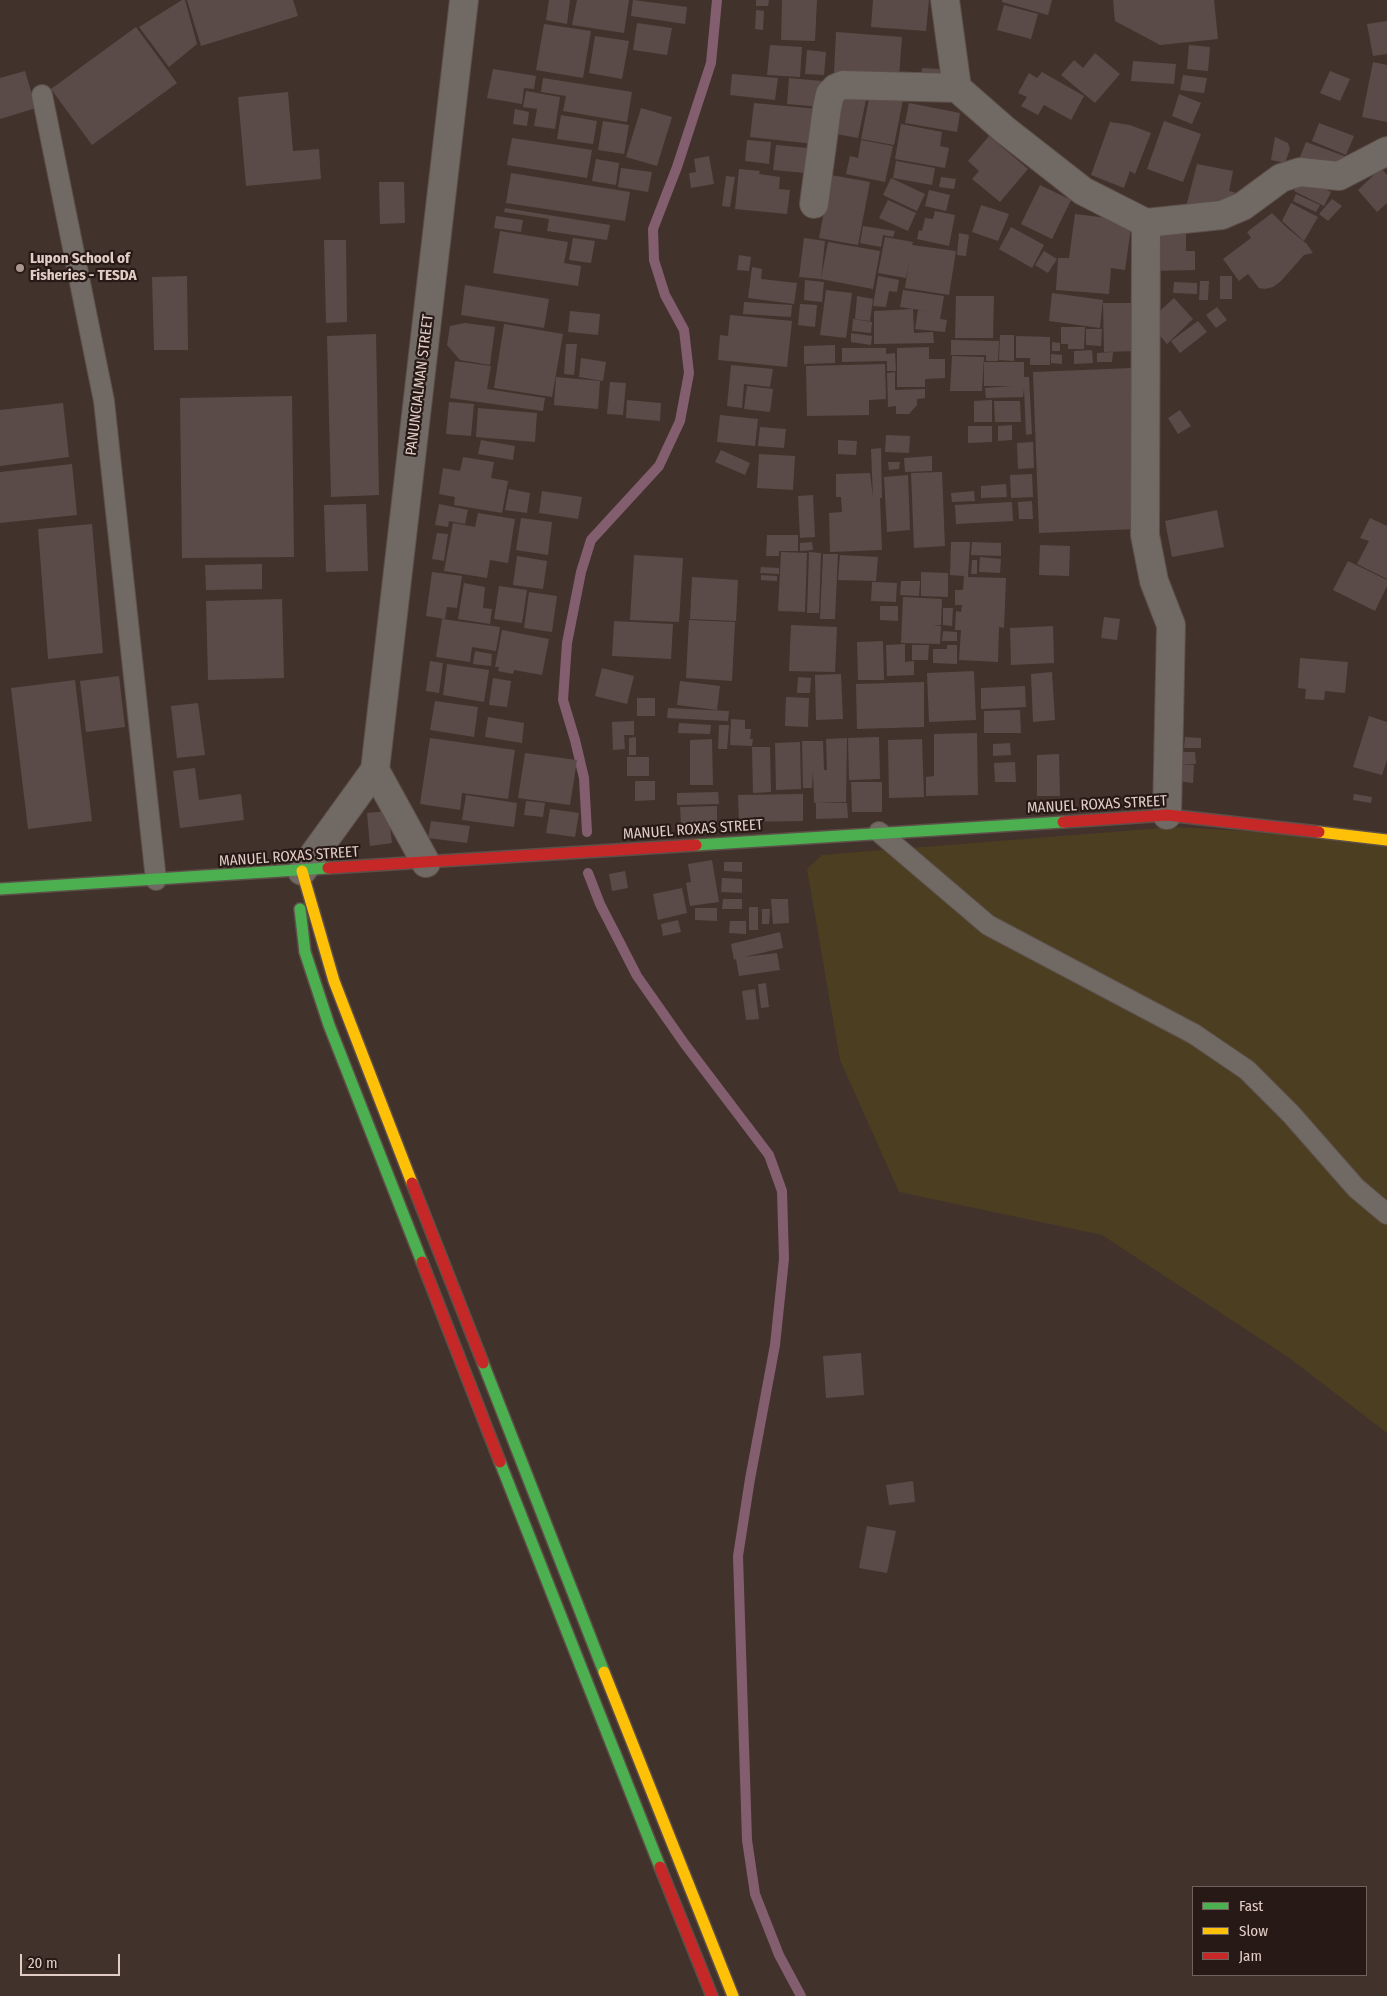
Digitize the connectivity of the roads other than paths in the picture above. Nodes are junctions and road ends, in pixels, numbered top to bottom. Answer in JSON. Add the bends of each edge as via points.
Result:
{"nodes":[{"id":1,"x":464,"y":0,"type":"edge"},
{"id":2,"x":945,"y":0,"type":"edge"},
{"id":3,"x":957,"y":88,"type":"junction"},
{"id":4,"x":42,"y":96,"type":"dead end"},
{"id":5,"x":1387,"y":151,"type":"edge"},
{"id":6,"x":814,"y":204,"type":"dead end"},
{"id":7,"x":1146,"y":223,"type":"junction"},
{"id":8,"x":376,"y":770,"type":"junction"},
{"id":9,"x":1167,"y":815,"type":"junction"},
{"id":10,"x":879,"y":832,"type":"junction"},
{"id":11,"x":1387,"y":840,"type":"edge"},
{"id":12,"x":426,"y":863,"type":"junction"},
{"id":13,"x":302,"y":871,"type":"junction"},
{"id":14,"x":156,"y":880,"type":"junction"},
{"id":15,"x":0,"y":889,"type":"edge"},
{"id":16,"x":1387,"y":1214,"type":"edge"},
{"id":17,"x":712,"y":1996,"type":"edge"},
{"id":18,"x":733,"y":1996,"type":"edge"}],
"edges":[{"from":1,"to":8,"type":"street","name":"PANUNCIALMAN STREET"},
{"from":2,"to":3,"type":"street"},
{"from":3,"to":6,"type":"street","via":[[843,85],[836,88],[830,94],[827,108]]},
{"from":3,"to":7,"type":"street","via":[[1083,191]]},
{"from":4,"to":14,"type":"lane","via":[[104,401]]},
{"from":5,"to":7,"type":"street","via":[[1339,176],[1300,172],[1281,178],[1243,206],[1222,215]]},
{"from":7,"to":9,"type":"street","via":[[1145,535],[1154,581],[1172,625]]},
{"from":8,"to":12,"type":"street"},
{"from":8,"to":13,"type":"street","name":"PANUNCIALMAN STREET"},
{"from":9,"to":10,"type":"street","name":"MANUEL ROXAS STREET"},
{"from":9,"to":11,"type":"street","name":"MANUEL ROXAS STREET"},
{"from":10,"to":12,"type":"street","name":"MANUEL ROXAS STREET"},
{"from":10,"to":16,"type":"lane","via":[[988,925],[1194,1034],[1247,1070],[1356,1188]]},
{"from":12,"to":13,"type":"street","name":"MANUEL ROXAS STREET"},
{"from":13,"to":14,"type":"street","name":"MANUEL ROXAS STREET"},
{"from":13,"to":17,"type":"street","via":[[300,917],[305,952],[329,1024]]},
{"from":13,"to":18,"type":"street","via":[[334,981]]},
{"from":14,"to":15,"type":"street","name":"MANUEL ROXAS STREET"}]}
